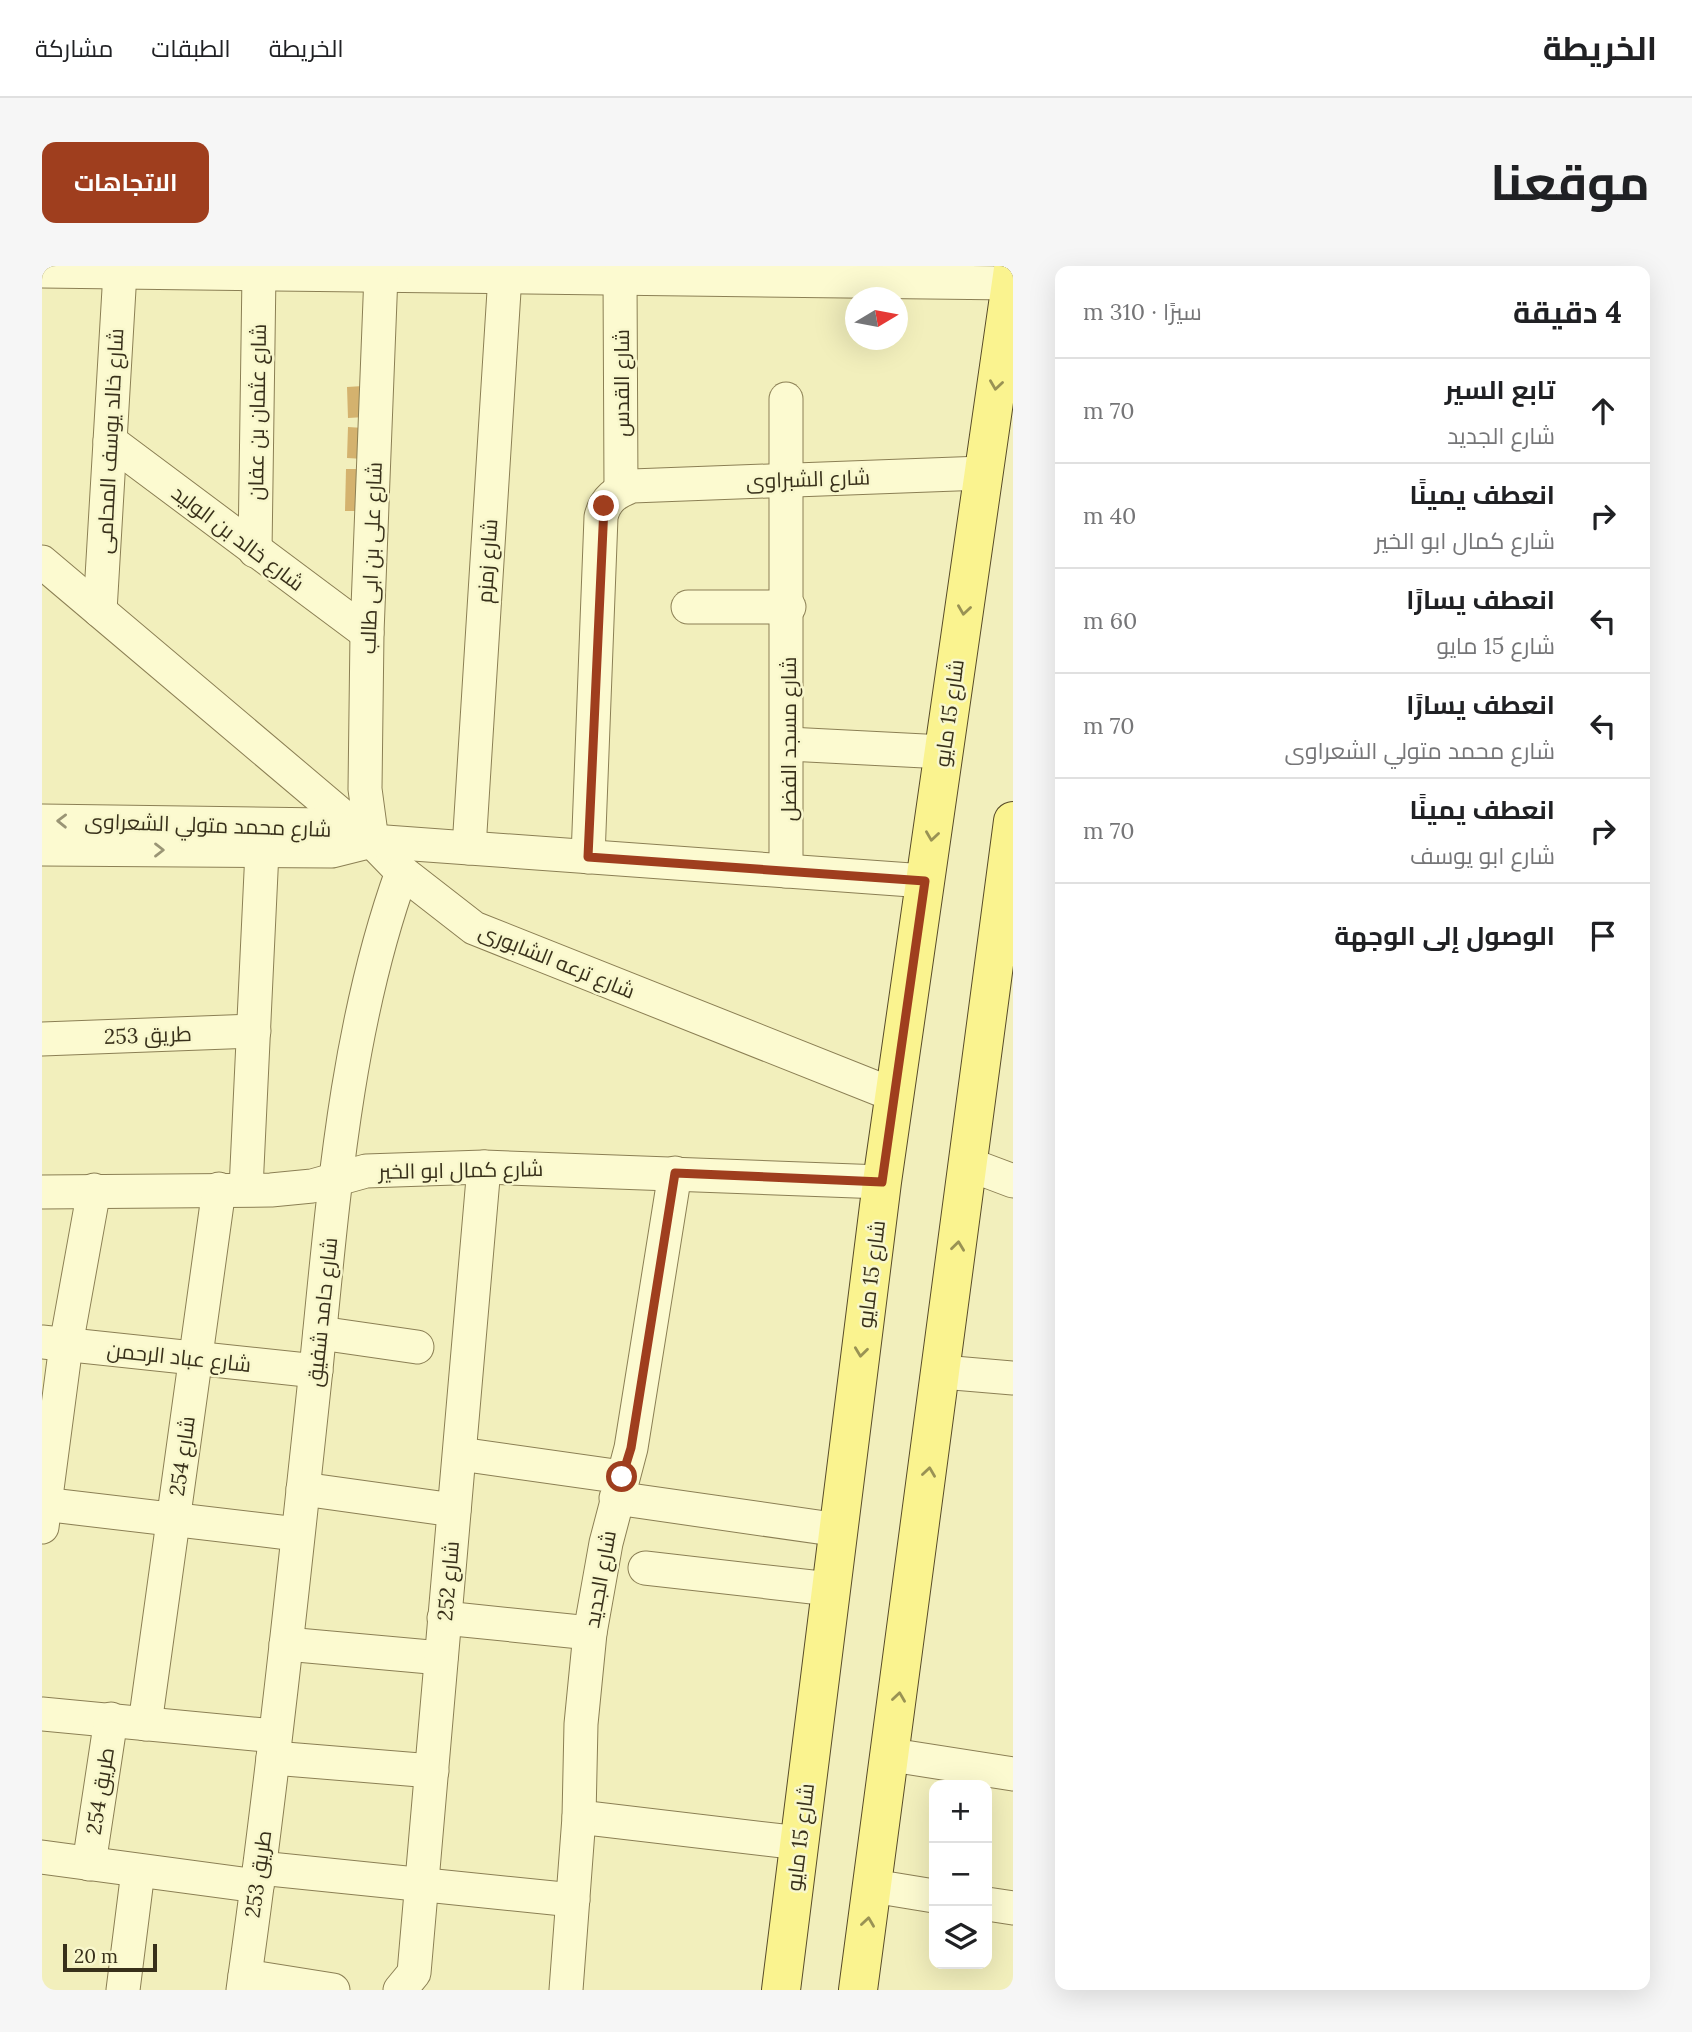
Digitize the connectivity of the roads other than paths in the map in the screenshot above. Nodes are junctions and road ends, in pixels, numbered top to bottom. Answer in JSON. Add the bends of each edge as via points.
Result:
{"nodes":[{"id":1,"x":81,"y":269,"type":"edge"},
{"id":2,"x":42,"y":271,"type":"edge"},
{"id":3,"x":120,"y":272,"type":"junction"},
{"id":4,"x":518,"y":272,"type":"edge"},
{"id":5,"x":260,"y":273,"type":"junction"},
{"id":6,"x":381,"y":274,"type":"junction"},
{"id":7,"x":620,"y":276,"type":"junction"},
{"id":8,"x":1012,"y":276,"type":"edge"},
{"id":9,"x":786,"y":399,"type":"dead end"},
{"id":10,"x":110,"y":441,"type":"junction"},
{"id":11,"x":983,"y":473,"type":"junction"},
{"id":12,"x":788,"y":479,"type":"junction"},
{"id":13,"x":627,"y":488,"type":"junction"},
{"id":14,"x":255,"y":551,"type":"junction"},
{"id":15,"x":47,"y":576,"type":"edge"},
{"id":16,"x":688,"y":607,"type":"dead end"},
{"id":17,"x":789,"y":607,"type":"junction"},
{"id":18,"x":100,"y":611,"type":"junction"},
{"id":19,"x":367,"y":633,"type":"junction"},
{"id":20,"x":788,"y":744,"type":"junction"},
{"id":21,"x":944,"y":752,"type":"junction"},
{"id":22,"x":42,"y":821,"type":"edge"},
{"id":23,"x":1013,"y":821,"type":"edge"},
{"id":24,"x":372,"y":841,"type":"junction"},
{"id":25,"x":469,"y":848,"type":"junction"},
{"id":26,"x":42,"y":849,"type":"edge"},
{"id":27,"x":262,"y":850,"type":"junction"},
{"id":28,"x":588,"y":857,"type":"junction"},
{"id":29,"x":786,"y":871,"type":"junction"},
{"id":30,"x":402,"y":872,"type":"junction"},
{"id":31,"x":925,"y":881,"type":"junction"},
{"id":32,"x":254,"y":1031,"type":"junction"},
{"id":33,"x":42,"y":1039,"type":"edge"},
{"id":34,"x":894,"y":1096,"type":"junction"},
{"id":35,"x":968,"y":1164,"type":"junction"},
{"id":36,"x":484,"y":1167,"type":"junction"},
{"id":37,"x":675,"y":1173,"type":"junction"},
{"id":38,"x":337,"y":1178,"type":"junction"},
{"id":39,"x":1013,"y":1181,"type":"edge"},
{"id":40,"x":882,"y":1182,"type":"junction"},
{"id":41,"x":233,"y":1189,"type":"junction"},
{"id":42,"x":94,"y":1190,"type":"junction"},
{"id":43,"x":42,"y":1192,"type":"edge"},
{"id":44,"x":320,"y":1333,"type":"junction"},
{"id":45,"x":54,"y":1344,"type":"edge"},
{"id":46,"x":417,"y":1347,"type":"dead end"},
{"id":47,"x":195,"y":1358,"type":"junction"},
{"id":48,"x":316,"y":1371,"type":"junction"},
{"id":49,"x":942,"y":1373,"type":"junction"},
{"id":50,"x":1013,"y":1378,"type":"edge"},
{"id":51,"x":460,"y":1454,"type":"junction"},
{"id":52,"x":619,"y":1487,"type":"junction"},
{"id":53,"x":303,"y":1489,"type":"junction"},
{"id":54,"x":454,"y":1510,"type":"junction"},
{"id":55,"x":43,"y":1511,"type":"edge"},
{"id":56,"x":173,"y":1520,"type":"junction"},
{"id":57,"x":839,"y":1530,"type":"junction"},
{"id":58,"x":297,"y":1534,"type":"junction"},
{"id":59,"x":645,"y":1568,"type":"dead end"},
{"id":60,"x":831,"y":1589,"type":"junction"},
{"id":61,"x":444,"y":1618,"type":"junction"},
{"id":62,"x":590,"y":1633,"type":"junction"},
{"id":63,"x":286,"y":1644,"type":"junction"},
{"id":64,"x":441,"y":1658,"type":"junction"},
{"id":65,"x":42,"y":1714,"type":"edge"},
{"id":66,"x":111,"y":1719,"type":"junction"},
{"id":67,"x":145,"y":1724,"type":"junction"},
{"id":68,"x":274,"y":1747,"type":"junction"},
{"id":69,"x":891,"y":1755,"type":"junction"},
{"id":70,"x":432,"y":1771,"type":"junction"},
{"id":71,"x":1013,"y":1774,"type":"edge"},
{"id":72,"x":579,"y":1817,"type":"junction"},
{"id":73,"x":800,"y":1843,"type":"junction"},
{"id":74,"x":42,"y":1857,"type":"edge"},
{"id":75,"x":89,"y":1864,"type":"junction"},
{"id":76,"x":138,"y":1871,"type":"junction"},
{"id":77,"x":259,"y":1877,"type":"junction"},
{"id":78,"x":421,"y":1884,"type":"junction"},
{"id":79,"x":873,"y":1886,"type":"junction"},
{"id":80,"x":929,"y":1895,"type":"edge"},
{"id":81,"x":573,"y":1900,"type":"junction"},
{"id":82,"x":992,"y":1905,"type":"edge"},
{"id":83,"x":1013,"y":1908,"type":"edge"},
{"id":84,"x":244,"y":1983,"type":"edge"},
{"id":85,"x":123,"y":1990,"type":"edge"},
{"id":86,"x":333,"y":1990,"type":"edge"},
{"id":87,"x":400,"y":1990,"type":"edge"},
{"id":88,"x":566,"y":1990,"type":"edge"},
{"id":89,"x":781,"y":1990,"type":"edge"},
{"id":90,"x":858,"y":1990,"type":"edge"}],
"edges":[{"from":1,"to":2,"type":"street"},
{"from":1,"to":3,"type":"street"},
{"from":3,"to":5,"type":"street"},
{"from":3,"to":10,"type":"street","name":"شارع خالد يوسف المحامى"},
{"from":4,"to":6,"type":"street"},
{"from":4,"to":7,"type":"street"},
{"from":4,"to":25,"type":"street","name":"شارع زمزم"},
{"from":5,"to":6,"type":"street"},
{"from":5,"to":14,"type":"street","name":"شارع عثمان بن عفان"},
{"from":6,"to":19,"type":"street","name":"شارع على بن ابى طالب"},
{"from":7,"to":8,"type":"street"},
{"from":7,"to":13,"type":"street","name":"شارع القدس"},
{"from":8,"to":11,"type":"main road","name":"شارع 15 مايو","one_way":true},
{"from":9,"to":12,"type":"street","name":"شارع مسجد الفضل"},
{"from":10,"to":14,"type":"street","name":"شارع خالد بن الوليد"},
{"from":10,"to":18,"type":"street","name":"شارع خالد يوسف المحامى"},
{"from":11,"to":12,"type":"street","name":"شارع الشبراوى"},
{"from":11,"to":21,"type":"main road","name":"شارع 15 مايو","one_way":true},
{"from":12,"to":13,"type":"street","name":"شارع الشبراوى"},
{"from":12,"to":17,"type":"street","name":"شارع مسجد الفضل"},
{"from":13,"to":28,"type":"street","via":[[604,506],[601,517]]},
{"from":14,"to":19,"type":"street","name":"شارع خالد بن الوليد"},
{"from":15,"to":18,"type":"street","name":"شارع ترعه الشابورى"},
{"from":16,"to":17,"type":"street"},
{"from":17,"to":20,"type":"street","name":"شارع مسجد الفضل"},
{"from":18,"to":24,"type":"street","name":"شارع ترعه الشابورى"},
{"from":19,"to":24,"type":"street","name":"شارع على بن ابى طالب","via":[[365,789]]},
{"from":20,"to":21,"type":"street"},
{"from":20,"to":29,"type":"street","name":"شارع مسجد الفضل"},
{"from":21,"to":31,"type":"main road","name":"شارع 15 مايو","one_way":true},
{"from":24,"to":22,"type":"street","name":"شارع محمد متولي الشعراوى","one_way":true,"via":[[326,825]]},
{"from":23,"to":35,"type":"main road"},
{"from":24,"to":25,"type":"street","name":"شارع محمد متولي الشعراوى"},
{"from":24,"to":27,"type":"street","name":"شارع محمد متولي الشعراوى","via":[[332,851]]},
{"from":24,"to":30,"type":"street","name":"شارع ترعه الشابورى"},
{"from":25,"to":28,"type":"street","name":"شارع محمد متولي الشعراوى"},
{"from":26,"to":27,"type":"street","name":"شارع محمد متولي الشعراوى","one_way":true},
{"from":27,"to":32,"type":"street","name":"شارع 254"},
{"from":28,"to":29,"type":"street","name":"شارع محمد متولي الشعراوى"},
{"from":29,"to":31,"type":"street","name":"شارع محمد متولي الشعراوى"},
{"from":30,"to":34,"type":"street","name":"شارع ترعه الشابورى","via":[[474,928]]},
{"from":30,"to":38,"type":"street","name":"شارع حامد شفيق","via":[[380,934],[363,1011]]},
{"from":31,"to":34,"type":"main road","name":"شارع 15 مايو"},
{"from":32,"to":33,"type":"street","name":"طريق 253"},
{"from":32,"to":41,"type":"street","name":"شارع 254"},
{"from":34,"to":40,"type":"main road","name":"شارع 15 مايو"},
{"from":35,"to":39,"type":"street"},
{"from":49,"to":35,"type":"main road","one_way":true},
{"from":36,"to":37,"type":"street","name":"شارع كمال ابو الخير"},
{"from":36,"to":38,"type":"street","name":"شارع كمال ابو الخير","via":[[366,1171]]},
{"from":36,"to":51,"type":"street","name":"شارع 252"},
{"from":37,"to":40,"type":"street","name":"شارع كمال ابو الخير"},
{"from":37,"to":52,"type":"street","name":"شارع الجديد","via":[[631,1448]]},
{"from":38,"to":41,"type":"street","name":"شارع كمال ابو الخير","via":[[312,1186]]},
{"from":38,"to":44,"type":"street","name":"شارع حامد شفيق"},
{"from":40,"to":57,"type":"main road","name":"شارع 15 مايو","one_way":true},
{"from":41,"to":42,"type":"street","name":"شارع كمال ابو الخير"},
{"from":41,"to":47,"type":"street","name":"شارع 254"},
{"from":42,"to":43,"type":"street","name":"شارع كمال ابو الخير"},
{"from":42,"to":45,"type":"street"},
{"from":44,"to":46,"type":"street"},
{"from":44,"to":48,"type":"street","name":"شارع حامد شفيق"},
{"from":45,"to":47,"type":"street","name":"شارع عباد الرحمن"},
{"from":45,"to":55,"type":"street"},
{"from":47,"to":48,"type":"street","name":"شارع عباد الرحمن"},
{"from":47,"to":56,"type":"street","name":"شارع 254"},
{"from":48,"to":53,"type":"street","name":"شارع حامد شفيق"},
{"from":49,"to":50,"type":"street"},
{"from":69,"to":49,"type":"main road","one_way":true},
{"from":51,"to":52,"type":"street"},
{"from":51,"to":54,"type":"street","name":"شارع 252"},
{"from":52,"to":57,"type":"street"},
{"from":52,"to":62,"type":"street","name":"شارع الجديد"},
{"from":53,"to":54,"type":"street"},
{"from":53,"to":58,"type":"street","name":"شارع حامد شفيق"},
{"from":54,"to":61,"type":"street","name":"شارع 252"},
{"from":55,"to":56,"type":"street"},
{"from":56,"to":58,"type":"street"},
{"from":56,"to":67,"type":"street","name":"شارع 254"},
{"from":57,"to":60,"type":"main road","name":"شارع 15 مايو"},
{"from":58,"to":63,"type":"street","name":"شارع حامد شفيق"},
{"from":59,"to":60,"type":"street"},
{"from":60,"to":73,"type":"main road","name":"شارع 15 مايو"},
{"from":61,"to":62,"type":"street"},
{"from":61,"to":64,"type":"street","name":"شارع 252"},
{"from":62,"to":72,"type":"street","name":"شارع الجديد","via":[[581,1724]]},
{"from":63,"to":64,"type":"street"},
{"from":63,"to":68,"type":"street","name":"شارع حامد شفيق"},
{"from":64,"to":70,"type":"street","name":"شارع 252"},
{"from":65,"to":66,"type":"street"},
{"from":66,"to":67,"type":"street"},
{"from":66,"to":75,"type":"street","name":"طريق 254"},
{"from":67,"to":68,"type":"street"},
{"from":68,"to":70,"type":"street"},
{"from":68,"to":77,"type":"street","name":"طريق 253"},
{"from":69,"to":71,"type":"street"},
{"from":69,"to":79,"type":"main road"},
{"from":70,"to":78,"type":"street","name":"شارع 252"},
{"from":72,"to":73,"type":"street"},
{"from":72,"to":81,"type":"street","name":"شارع الجديد"},
{"from":73,"to":89,"type":"main road","name":"شارع 15 مايو"},
{"from":74,"to":75,"type":"street"},
{"from":75,"to":76,"type":"street"},
{"from":76,"to":77,"type":"street"},
{"from":76,"to":85,"type":"street"},
{"from":77,"to":78,"type":"street"},
{"from":77,"to":84,"type":"street","name":"طريق 253"},
{"from":78,"to":81,"type":"street"},
{"from":78,"to":87,"type":"street","name":"شارع 252","via":[[414,1973]]},
{"from":79,"to":80,"type":"street"},
{"from":90,"to":79,"type":"main road","one_way":true},
{"from":81,"to":88,"type":"street","name":"شارع الجديد"},
{"from":82,"to":83,"type":"street"},
{"from":84,"to":86,"type":"street"}]}
